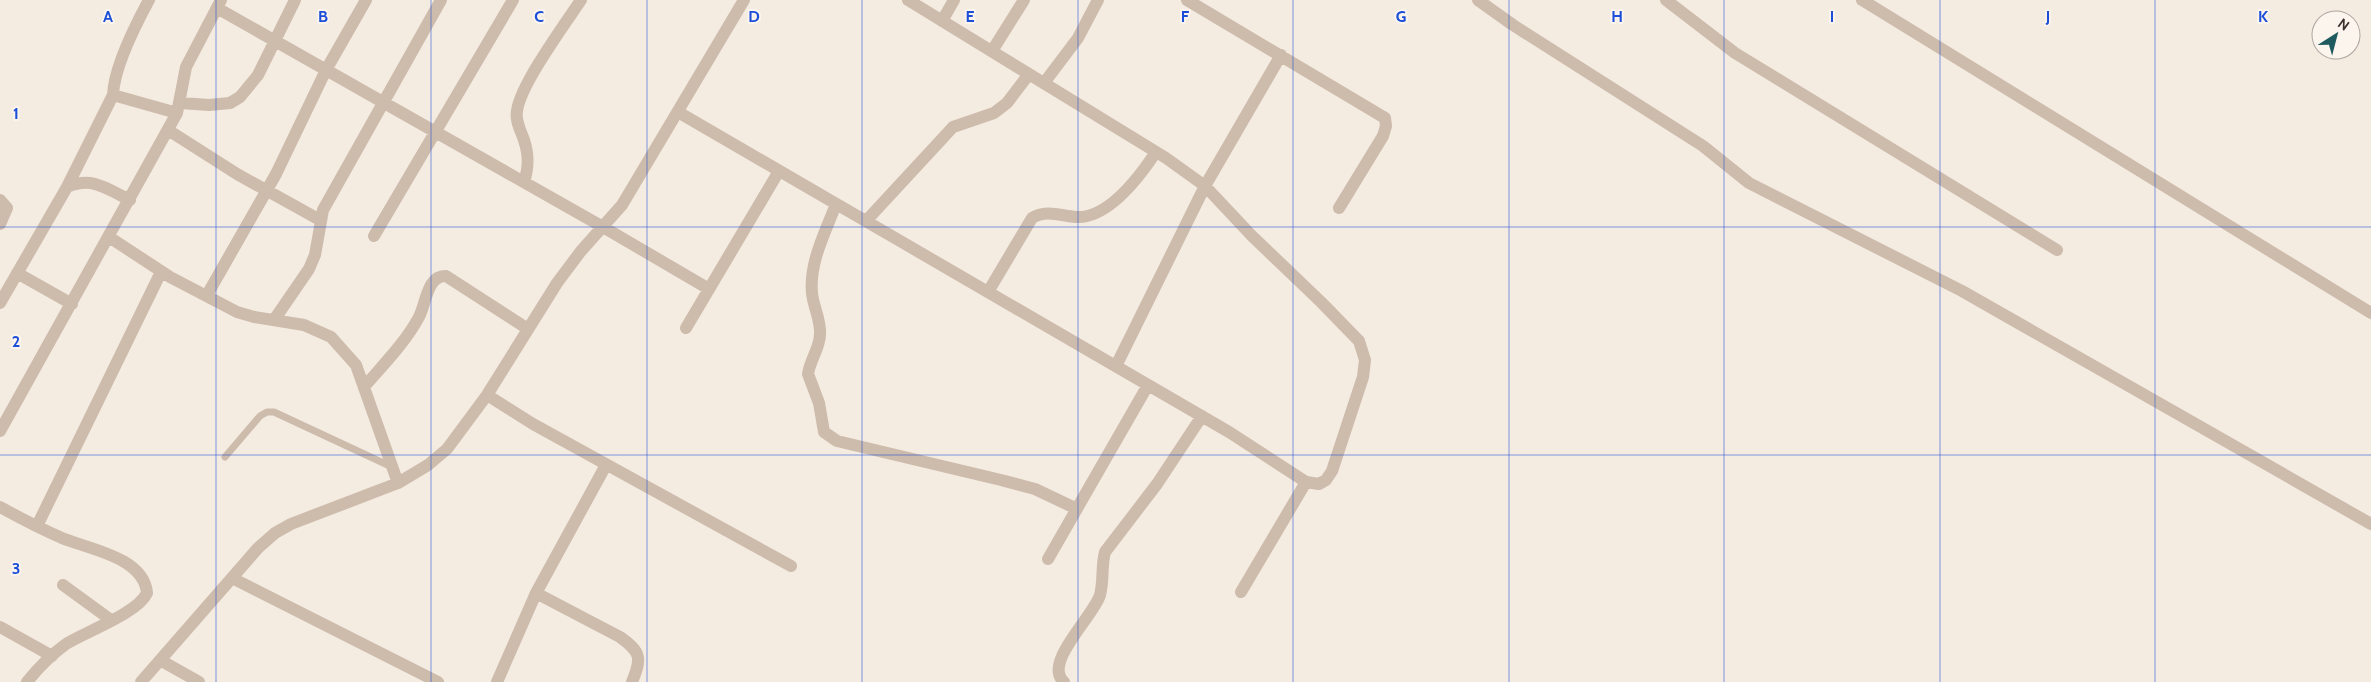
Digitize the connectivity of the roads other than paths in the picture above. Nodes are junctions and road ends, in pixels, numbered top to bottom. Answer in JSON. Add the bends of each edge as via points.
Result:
{"nodes":[{"id":1,"x":149,"y":0,"type":"edge"},
{"id":2,"x":295,"y":0,"type":"edge"},
{"id":3,"x":366,"y":0,"type":"edge"},
{"id":4,"x":441,"y":0,"type":"edge"},
{"id":5,"x":513,"y":0,"type":"edge"},
{"id":6,"x":581,"y":0,"type":"edge"},
{"id":7,"x":744,"y":0,"type":"edge"},
{"id":8,"x":908,"y":0,"type":"edge"},
{"id":9,"x":954,"y":0,"type":"edge"},
{"id":10,"x":1024,"y":0,"type":"edge"},
{"id":11,"x":1098,"y":0,"type":"edge"},
{"id":12,"x":1187,"y":0,"type":"edge"},
{"id":13,"x":1478,"y":0,"type":"edge"},
{"id":14,"x":1666,"y":0,"type":"edge"},
{"id":15,"x":1862,"y":0,"type":"edge"},
{"id":16,"x":219,"y":4,"type":"edge"},
{"id":17,"x":942,"y":21,"type":"junction"},
{"id":18,"x":273,"y":40,"type":"junction"},
{"id":19,"x":992,"y":51,"type":"junction"},
{"id":20,"x":1280,"y":55,"type":"junction"},
{"id":21,"x":326,"y":70,"type":"junction"},
{"id":22,"x":1029,"y":74,"type":"junction"},
{"id":23,"x":1044,"y":83,"type":"junction"},
{"id":24,"x":113,"y":95,"type":"junction"},
{"id":25,"x":383,"y":102,"type":"junction"},
{"id":26,"x":179,"y":108,"type":"junction"},
{"id":27,"x":678,"y":112,"type":"junction"},
{"id":28,"x":168,"y":130,"type":"junction"},
{"id":29,"x":437,"y":132,"type":"junction"},
{"id":30,"x":1156,"y":152,"type":"junction"},
{"id":31,"x":780,"y":171,"type":"junction"},
{"id":32,"x":524,"y":182,"type":"junction"},
{"id":33,"x":1205,"y":186,"type":"junction"},
{"id":34,"x":67,"y":187,"type":"junction"},
{"id":35,"x":267,"y":190,"type":"junction"},
{"id":36,"x":0,"y":200,"type":"edge"},
{"id":37,"x":130,"y":200,"type":"junction"},
{"id":38,"x":836,"y":204,"type":"junction"},
{"id":39,"x":1339,"y":208,"type":"dead end"},
{"id":40,"x":320,"y":220,"type":"junction"},
{"id":41,"x":866,"y":221,"type":"junction"},
{"id":42,"x":0,"y":224,"type":"edge"},
{"id":43,"x":603,"y":227,"type":"junction"},
{"id":44,"x":374,"y":236,"type":"dead end"},
{"id":45,"x":109,"y":237,"type":"junction"},
{"id":46,"x":2057,"y":250,"type":"dead end"},
{"id":47,"x":161,"y":272,"type":"junction"},
{"id":48,"x":17,"y":273,"type":"junction"},
{"id":49,"x":709,"y":289,"type":"junction"},
{"id":50,"x":988,"y":292,"type":"junction"},
{"id":51,"x":207,"y":295,"type":"junction"},
{"id":52,"x":0,"y":303,"type":"edge"},
{"id":53,"x":72,"y":304,"type":"junction"},
{"id":54,"x":2371,"y":313,"type":"edge"},
{"id":55,"x":274,"y":320,"type":"junction"},
{"id":56,"x":686,"y":328,"type":"dead end"},
{"id":57,"x":528,"y":329,"type":"junction"},
{"id":58,"x":1116,"y":366,"type":"junction"},
{"id":59,"x":1148,"y":385,"type":"junction"},
{"id":60,"x":364,"y":388,"type":"junction"},
{"id":61,"x":487,"y":395,"type":"junction"},
{"id":62,"x":1202,"y":416,"type":"junction"},
{"id":63,"x":0,"y":431,"type":"edge"},
{"id":64,"x":225,"y":457,"type":"dead end"},
{"id":65,"x":606,"y":465,"type":"junction"},
{"id":66,"x":392,"y":467,"type":"junction"},
{"id":67,"x":1306,"y":482,"type":"junction"},
{"id":68,"x":398,"y":483,"type":"junction"},
{"id":69,"x":0,"y":507,"type":"edge"},
{"id":70,"x":1077,"y":509,"type":"junction"},
{"id":71,"x":2371,"y":524,"type":"edge"},
{"id":72,"x":37,"y":526,"type":"junction"},
{"id":73,"x":1048,"y":559,"type":"dead end"},
{"id":74,"x":791,"y":566,"type":"dead end"},
{"id":75,"x":232,"y":578,"type":"junction"},
{"id":76,"x":63,"y":585,"type":"dead end"},
{"id":77,"x":1241,"y":592,"type":"dead end"},
{"id":78,"x":536,"y":593,"type":"junction"},
{"id":79,"x":111,"y":620,"type":"junction"},
{"id":80,"x":0,"y":627,"type":"edge"},
{"id":81,"x":52,"y":656,"type":"junction"},
{"id":82,"x":160,"y":660,"type":"junction"},
{"id":83,"x":421,"y":678,"type":"edge"},
{"id":84,"x":27,"y":682,"type":"edge"},
{"id":85,"x":141,"y":682,"type":"edge"},
{"id":86,"x":198,"y":682,"type":"edge"},
{"id":87,"x":438,"y":682,"type":"edge"},
{"id":88,"x":497,"y":682,"type":"edge"},
{"id":89,"x":632,"y":682,"type":"edge"},
{"id":90,"x":1064,"y":682,"type":"edge"}],
"edges":[{"from":1,"to":24,"type":"street","via":[[113,84]]},
{"from":2,"to":18,"type":"street"},
{"from":3,"to":21,"type":"street"},
{"from":4,"to":25,"type":"street"},
{"from":5,"to":29,"type":"street"},
{"from":6,"to":32,"type":"street","via":[[519,101],[516,112],[529,167]]},
{"from":7,"to":27,"type":"street"},
{"from":8,"to":17,"type":"street"},
{"from":9,"to":17,"type":"street"},
{"from":10,"to":19,"type":"street"},
{"from":11,"to":23,"type":"street","via":[[1078,38]]},
{"from":12,"to":20,"type":"street"},
{"from":13,"to":71,"type":"street","via":[[1703,146],[1749,183],[1970,296]]},
{"from":14,"to":46,"type":"street","via":[[1735,53]]},
{"from":15,"to":54,"type":"street"},
{"from":16,"to":18,"type":"street"},
{"from":16,"to":26,"type":"street","via":[[186,67]]},
{"from":17,"to":19,"type":"street"},
{"from":18,"to":21,"type":"street"},
{"from":18,"to":26,"type":"street","via":[[258,74],[240,97],[230,103]]},
{"from":19,"to":22,"type":"street"},
{"from":20,"to":33,"type":"street"},
{"from":20,"to":39,"type":"street","via":[[1385,118],[1383,136]]},
{"from":21,"to":25,"type":"street"},
{"from":21,"to":35,"type":"street"},
{"from":22,"to":23,"type":"street"},
{"from":22,"to":41,"type":"street","via":[[1007,103],[994,113],[952,127]]},
{"from":23,"to":30,"type":"street"},
{"from":24,"to":26,"type":"street"},
{"from":24,"to":34,"type":"street"},
{"from":25,"to":29,"type":"street"},
{"from":25,"to":40,"type":"street"},
{"from":26,"to":28,"type":"street"},
{"from":27,"to":31,"type":"street"},
{"from":27,"to":43,"type":"street","via":[[622,205]]},
{"from":28,"to":35,"type":"street"},
{"from":28,"to":37,"type":"street"},
{"from":29,"to":32,"type":"street"},
{"from":29,"to":44,"type":"street"},
{"from":30,"to":33,"type":"street"},
{"from":30,"to":50,"type":"street","via":[[1136,180],[1096,215],[1087,218],[1039,213],[1032,218]]},
{"from":31,"to":38,"type":"street"},
{"from":31,"to":49,"type":"street"},
{"from":32,"to":43,"type":"street"},
{"from":33,"to":58,"type":"street"},
{"from":33,"to":67,"type":"street","via":[[1359,342],[1365,360],[1363,378],[1332,471],[1319,484]]},
{"from":34,"to":37,"type":"street","via":[[78,182],[93,182]]},
{"from":34,"to":48,"type":"street"},
{"from":35,"to":40,"type":"street"},
{"from":35,"to":51,"type":"street"},
{"from":36,"to":42,"type":"street","via":[[7,208]]},
{"from":37,"to":45,"type":"street"},
{"from":38,"to":41,"type":"street"},
{"from":38,"to":70,"type":"street","via":[[812,275],[820,336],[808,374],[819,403],[824,432],[837,441],[1035,490]]},
{"from":40,"to":55,"type":"street","via":[[312,262]]},
{"from":41,"to":50,"type":"street"},
{"from":43,"to":49,"type":"street"},
{"from":43,"to":57,"type":"street","via":[[575,259]]},
{"from":45,"to":47,"type":"street"},
{"from":45,"to":53,"type":"street"},
{"from":47,"to":51,"type":"street"},
{"from":47,"to":72,"type":"street"},
{"from":48,"to":52,"type":"street"},
{"from":48,"to":53,"type":"street"},
{"from":49,"to":56,"type":"street"},
{"from":50,"to":58,"type":"street"},
{"from":51,"to":55,"type":"street","via":[[237,312]]},
{"from":53,"to":63,"type":"street"},
{"from":55,"to":60,"type":"street","via":[[304,325],[331,337],[356,365]]},
{"from":57,"to":60,"type":"street","via":[[446,276],[440,276],[430,286],[410,332]]},
{"from":57,"to":61,"type":"street"},
{"from":58,"to":59,"type":"street"},
{"from":59,"to":62,"type":"street"},
{"from":59,"to":70,"type":"street"},
{"from":60,"to":66,"type":"street"},
{"from":61,"to":65,"type":"street"},
{"from":61,"to":68,"type":"street","via":[[447,449]]},
{"from":62,"to":67,"type":"street"},
{"from":62,"to":90,"type":"street","via":[[1158,484],[1105,552],[1100,594],[1095,607],[1060,657],[1058,668]]},
{"from":64,"to":66,"type":"lane","via":[[260,416],[274,412]]},
{"from":65,"to":74,"type":"street"},
{"from":65,"to":78,"type":"street"},
{"from":66,"to":68,"type":"street"},
{"from":67,"to":77,"type":"street"},
{"from":68,"to":75,"type":"street","via":[[275,533]]},
{"from":69,"to":72,"type":"street"},
{"from":70,"to":73,"type":"street"},
{"from":72,"to":79,"type":"street","via":[[117,558],[140,576],[147,593],[143,601]]},
{"from":75,"to":82,"type":"street"},
{"from":75,"to":83,"type":"street"},
{"from":76,"to":79,"type":"street"},
{"from":78,"to":88,"type":"street"},
{"from":78,"to":89,"type":"street","via":[[632,646],[639,656]]},
{"from":79,"to":81,"type":"street"},
{"from":80,"to":81,"type":"street"},
{"from":81,"to":84,"type":"street"},
{"from":82,"to":85,"type":"street"},
{"from":82,"to":86,"type":"street"},
{"from":83,"to":87,"type":"street"}]}
